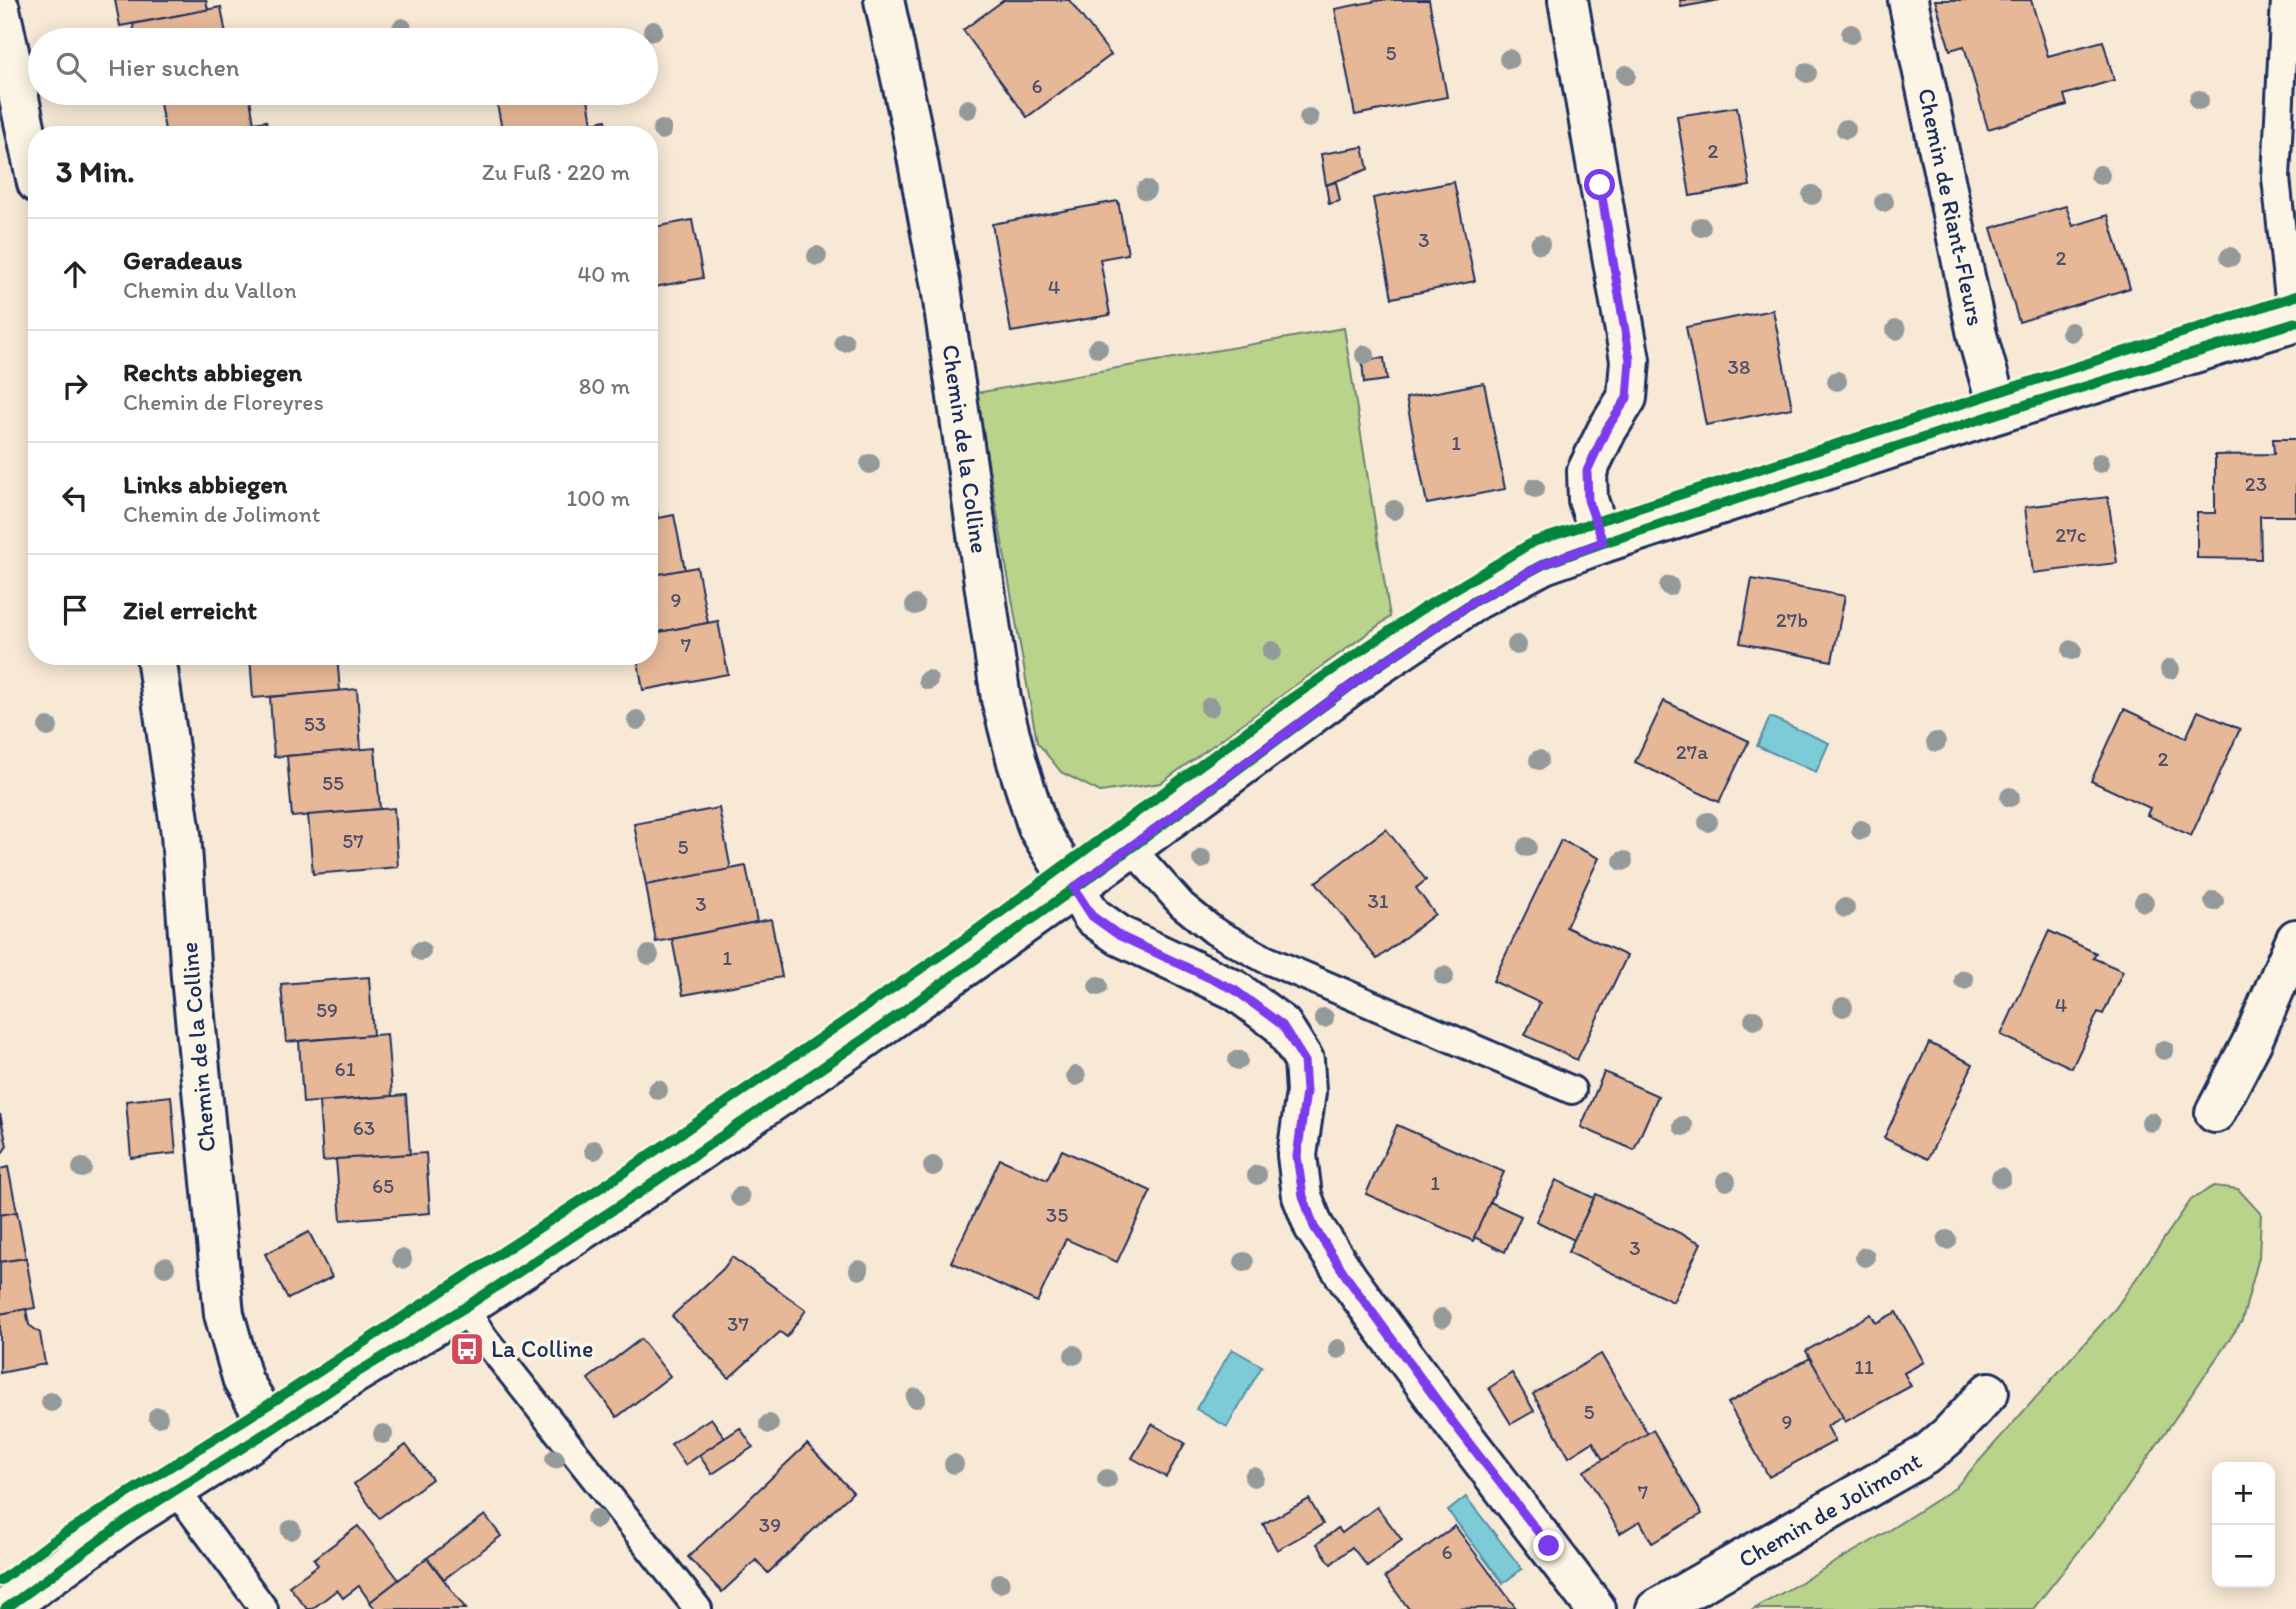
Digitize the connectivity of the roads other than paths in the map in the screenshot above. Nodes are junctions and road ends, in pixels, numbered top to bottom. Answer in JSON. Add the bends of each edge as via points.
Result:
{"nodes":[{"id":1,"x":884,"y":0,"type":"edge"},
{"id":2,"x":1568,"y":0,"type":"edge"},
{"id":3,"x":1908,"y":0,"type":"edge"},
{"id":4,"x":2285,"y":0,"type":"edge"},
{"id":5,"x":0,"y":9,"type":"edge"},
{"id":6,"x":28,"y":141,"type":"edge"},
{"id":7,"x":2296,"y":322,"type":"edge"},
{"id":8,"x":1999,"y":413,"type":"junction"},
{"id":9,"x":1603,"y":542,"type":"junction"},
{"id":10,"x":157,"y":665,"type":"edge"},
{"id":11,"x":1130,"y":848,"type":"junction"},
{"id":12,"x":1074,"y":888,"type":"junction"},
{"id":13,"x":2296,"y":939,"type":"edge"},
{"id":14,"x":1572,"y":1090,"type":"dead end"},
{"id":15,"x":2215,"y":1114,"type":"dead end"},
{"id":16,"x":464,"y":1308,"type":"junction"},
{"id":17,"x":1989,"y":1392,"type":"dead end"},
{"id":18,"x":272,"y":1429,"type":"junction"},
{"id":19,"x":175,"y":1489,"type":"junction"},
{"id":20,"x":5,"y":1609,"type":"edge"},
{"id":21,"x":264,"y":1609,"type":"edge"},
{"id":22,"x":698,"y":1609,"type":"edge"},
{"id":23,"x":1596,"y":1609,"type":"edge"},
{"id":24,"x":1656,"y":1609,"type":"edge"}],
"edges":[{"from":1,"to":12,"type":"street","name":"Chemin de la Colline","via":[[941,287],[1002,699],[1038,828]]},
{"from":2,"to":9,"type":"street","via":[[1630,360],[1627,398],[1587,471],[1588,500]]},
{"from":3,"to":8,"type":"street","name":"Chemin de Riant-Fleurs","via":[[1977,335]]},
{"from":4,"to":7,"type":"lane","via":[[2276,178]]},
{"from":5,"to":6,"type":"street"},
{"from":7,"to":8,"type":"street"},
{"from":8,"to":9,"type":"street"},
{"from":9,"to":11,"type":"street","via":[[1544,564],[1476,600],[1375,668]]},
{"from":10,"to":18,"type":"street","name":"Chemin de la Colline","via":[[180,834],[224,1314],[243,1381]]},
{"from":11,"to":12,"type":"street"},
{"from":11,"to":14,"type":"lane","via":[[1192,914],[1265,959]]},
{"from":12,"to":16,"type":"street","via":[[853,1046]]},
{"from":12,"to":23,"type":"street","via":[[1092,916],[1120,936],[1235,990],[1282,1025],[1304,1060],[1306,1092],[1297,1156],[1314,1227],[1455,1425]]},
{"from":13,"to":15,"type":"street"},
{"from":16,"to":18,"type":"street"},
{"from":16,"to":22,"type":"lane"},
{"from":17,"to":24,"type":"street","name":"Chemin de Jolimont","via":[[1927,1454]]},
{"from":18,"to":19,"type":"street"},
{"from":19,"to":20,"type":"street"},
{"from":19,"to":21,"type":"lane"}]}
